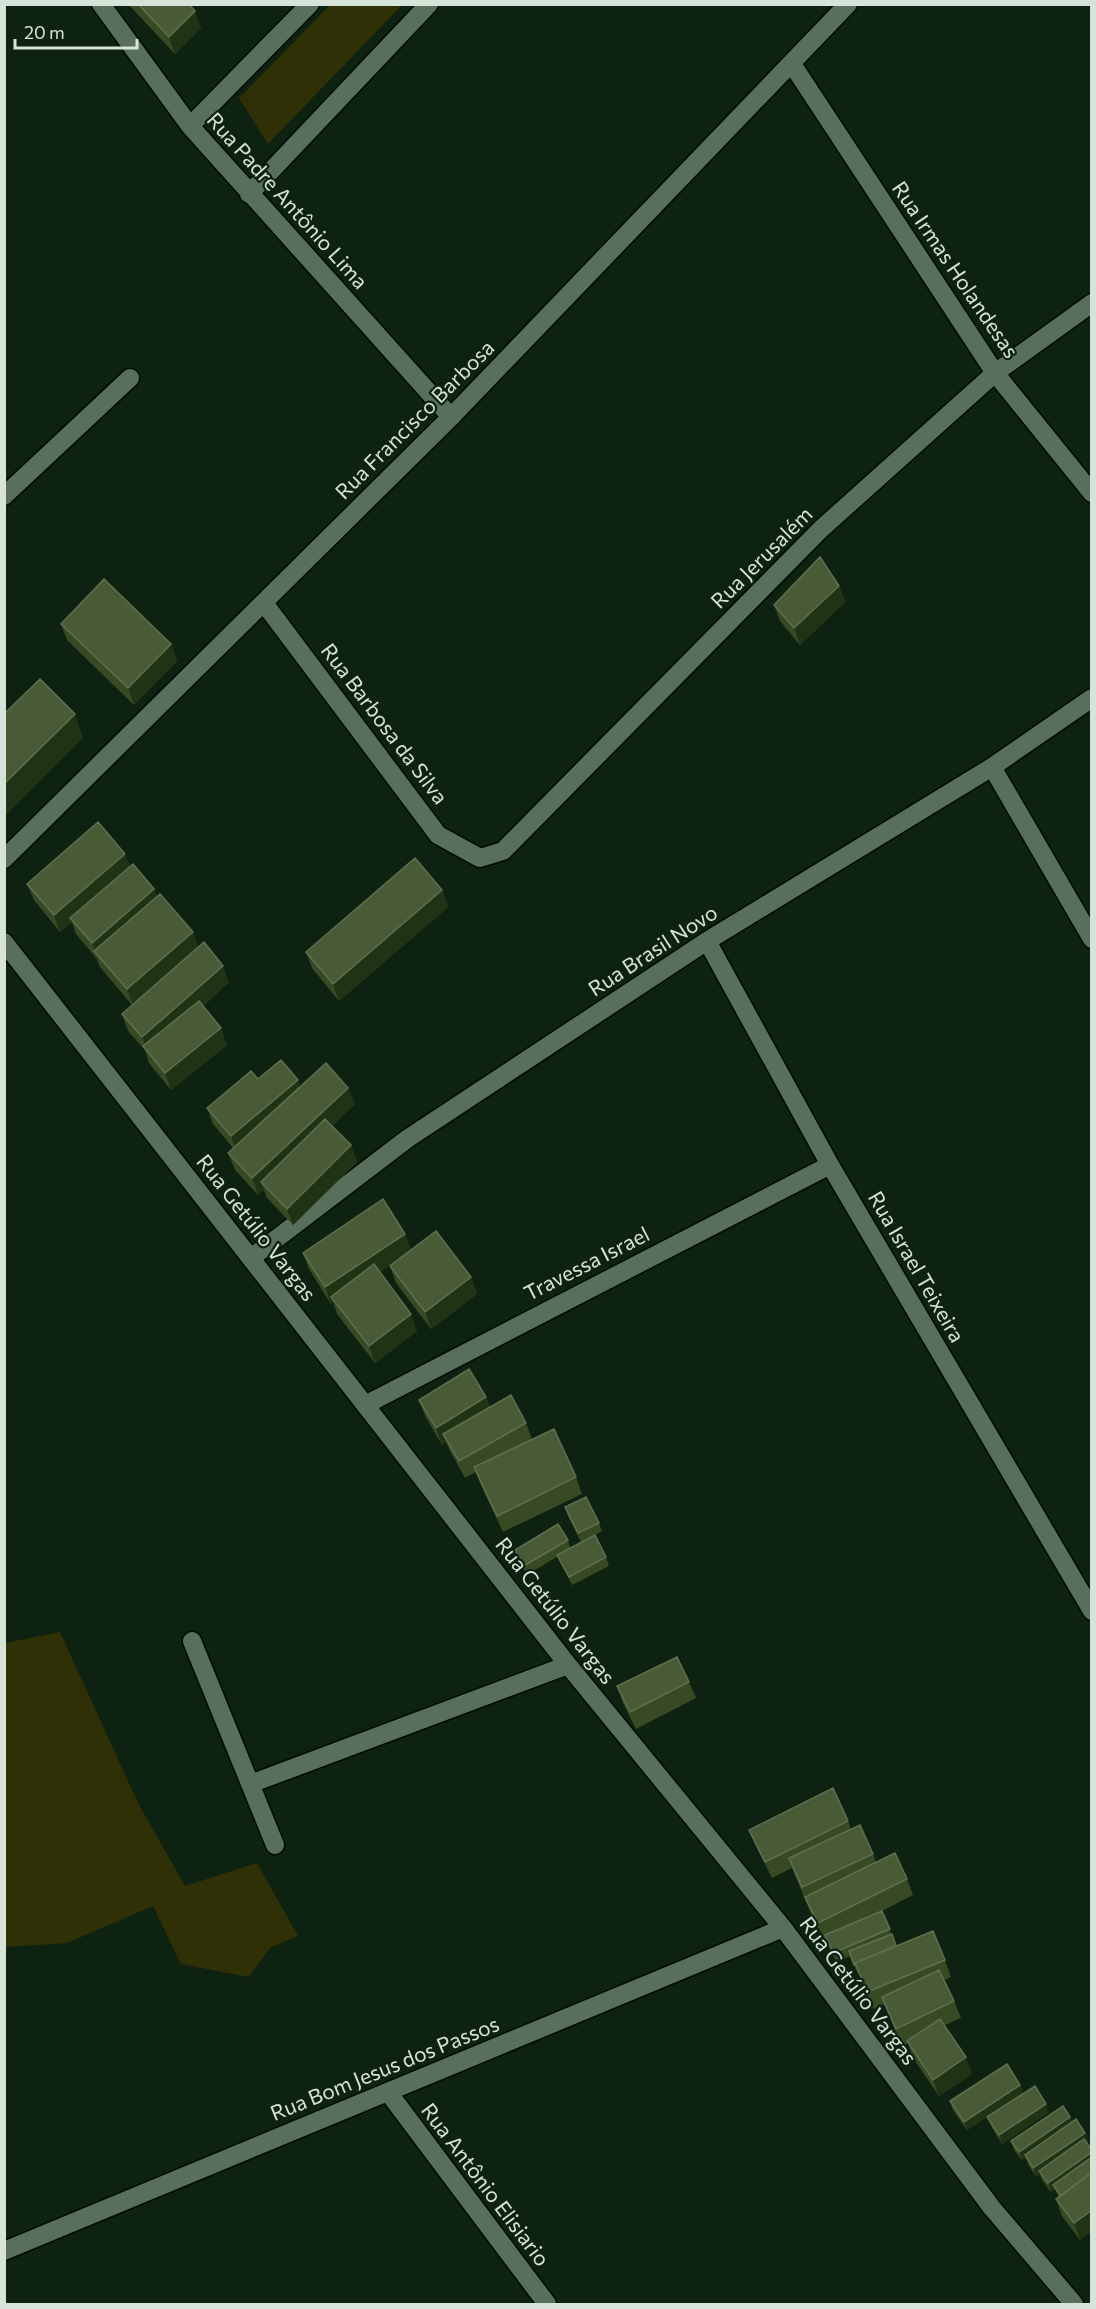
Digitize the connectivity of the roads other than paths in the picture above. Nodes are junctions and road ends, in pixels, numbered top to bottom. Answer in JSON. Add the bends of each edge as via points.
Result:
{"nodes":[{"id":1,"x":101,"y":4,"type":"edge"},
{"id":2,"x":310,"y":4,"type":"edge"},
{"id":3,"x":429,"y":4,"type":"edge"},
{"id":4,"x":848,"y":4,"type":"edge"},
{"id":5,"x":792,"y":64,"type":"junction"},
{"id":6,"x":190,"y":126,"type":"junction"},
{"id":7,"x":249,"y":194,"type":"junction"},
{"id":8,"x":1092,"y":303,"type":"edge"},
{"id":9,"x":995,"y":373,"type":"junction"},
{"id":10,"x":130,"y":378,"type":"dead end"},
{"id":11,"x":452,"y":417,"type":"junction"},
{"id":12,"x":1092,"y":493,"type":"edge"},
{"id":13,"x":4,"y":496,"type":"edge"},
{"id":14,"x":264,"y":603,"type":"junction"},
{"id":15,"x":1092,"y":698,"type":"edge"},
{"id":16,"x":992,"y":767,"type":"junction"},
{"id":17,"x":480,"y":858,"type":"joint"},
{"id":18,"x":4,"y":859,"type":"edge"},
{"id":19,"x":1092,"y":939,"type":"edge"},
{"id":20,"x":708,"y":941,"type":"junction"},
{"id":21,"x":4,"y":942,"type":"edge"},
{"id":22,"x":830,"y":1165,"type":"junction"},
{"id":23,"x":250,"y":1258,"type":"junction"},
{"id":24,"x":365,"y":1404,"type":"junction"},
{"id":25,"x":1092,"y":1611,"type":"edge"},
{"id":26,"x":192,"y":1641,"type":"dead end"},
{"id":27,"x":568,"y":1665,"type":"junction"},
{"id":28,"x":250,"y":1784,"type":"junction"},
{"id":29,"x":275,"y":1845,"type":"dead end"},
{"id":30,"x":783,"y":1928,"type":"junction"},
{"id":31,"x":387,"y":2092,"type":"junction"},
{"id":32,"x":4,"y":2251,"type":"edge"},
{"id":33,"x":547,"y":2304,"type":"edge"},
{"id":34,"x":1074,"y":2304,"type":"edge"}],
"edges":[{"from":1,"to":6,"type":"street","name":"Rua Padre Antônio Lima"},
{"from":2,"to":6,"type":"street"},
{"from":3,"to":7,"type":"street"},
{"from":4,"to":5,"type":"street","name":"Rua Francisco Barbosa"},
{"from":5,"to":9,"type":"street","name":"Rua Irmas Holandesas"},
{"from":5,"to":11,"type":"street","name":"Rua Francisco Barbosa"},
{"from":6,"to":7,"type":"street","name":"Rua Padre Antônio Lima"},
{"from":7,"to":11,"type":"street","name":"Rua Padre Antônio Lima"},
{"from":8,"to":9,"type":"street","name":"Rua Jerusalém"},
{"from":9,"to":12,"type":"street","name":"Rua Irmas Holandesas"},
{"from":9,"to":17,"type":"street","name":"Rua Jerusalém","via":[[821,529],[503,851]]},
{"from":10,"to":13,"type":"street"},
{"from":11,"to":14,"type":"street","name":"Rua Francisco Barbosa"},
{"from":14,"to":17,"type":"street","name":"Rua Barbosa da Silva","via":[[438,835]]},
{"from":14,"to":18,"type":"street","name":"Rua Francisco Barbosa"},
{"from":15,"to":16,"type":"street","name":"Rua Brasil Novo"},
{"from":16,"to":19,"type":"street"},
{"from":16,"to":20,"type":"street","name":"Rua Brasil Novo"},
{"from":20,"to":22,"type":"street","name":"Rua Israel Teixeira"},
{"from":20,"to":23,"type":"street","name":"Rua Brasil Novo","via":[[407,1139]]},
{"from":21,"to":23,"type":"street","name":"Rua Getúlio Vargas"},
{"from":22,"to":24,"type":"street","name":"Travessa Israel"},
{"from":22,"to":25,"type":"street","name":"Rua Israel Teixeira"},
{"from":23,"to":24,"type":"street","name":"Rua Getúlio Vargas"},
{"from":24,"to":27,"type":"street","name":"Rua Getúlio Vargas"},
{"from":26,"to":28,"type":"street"},
{"from":27,"to":28,"type":"street"},
{"from":27,"to":30,"type":"street","name":"Rua Getúlio Vargas"},
{"from":28,"to":29,"type":"street"},
{"from":30,"to":31,"type":"street","name":"Rua Bom Jesus dos Passos"},
{"from":30,"to":34,"type":"street","name":"Rua Getúlio Vargas","via":[[992,2208]]},
{"from":31,"to":32,"type":"street","name":"Rua Bom Jesus dos Passos"},
{"from":31,"to":33,"type":"street","name":"Rua Antônio Elisiario"}]}
